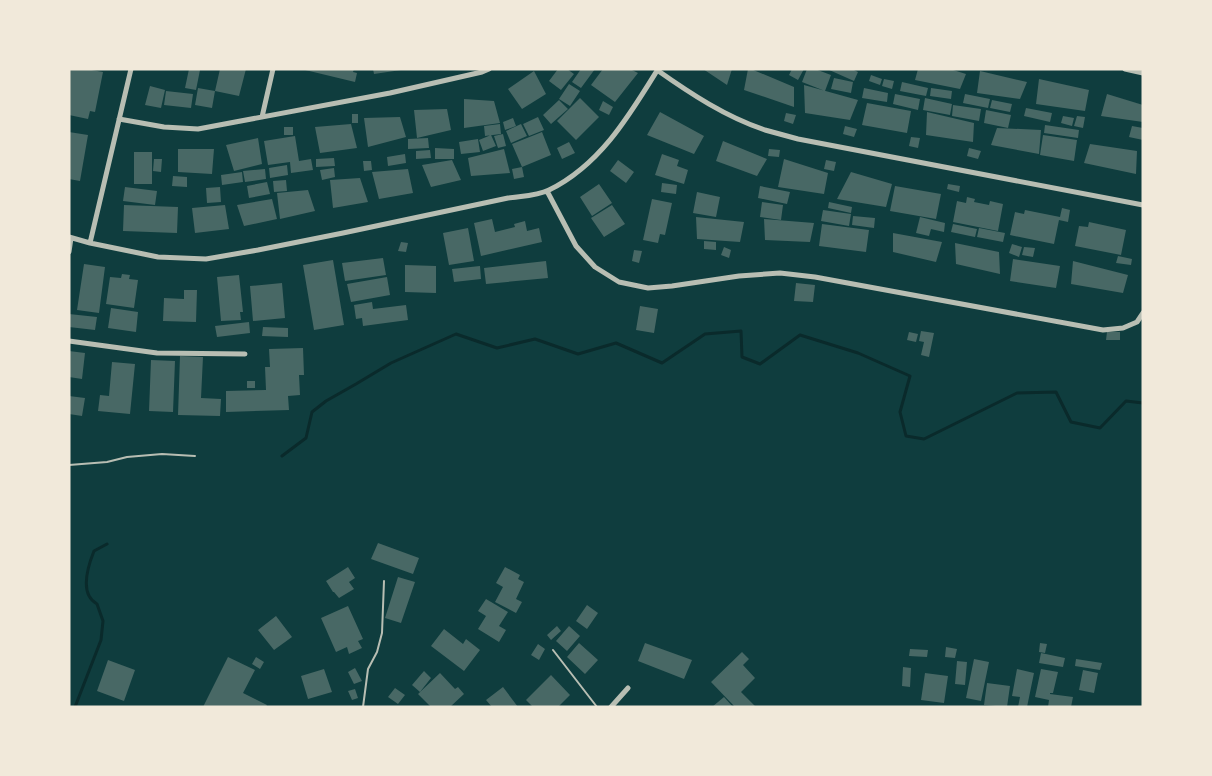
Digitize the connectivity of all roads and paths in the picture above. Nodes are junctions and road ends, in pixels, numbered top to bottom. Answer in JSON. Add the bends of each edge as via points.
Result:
{"nodes":[{"id":1,"x":131,"y":69,"type":"edge"},
{"id":2,"x":273,"y":69,"type":"edge"},
{"id":3,"x":489,"y":69,"type":"edge"},
{"id":4,"x":1125,"y":69,"type":"edge"},
{"id":5,"x":658,"y":70,"type":"edge"},
{"id":6,"x":1143,"y":73,"type":"edge"},
{"id":7,"x":262,"y":117,"type":"junction"},
{"id":8,"x":119,"y":119,"type":"junction"},
{"id":9,"x":547,"y":191,"type":"junction"},
{"id":10,"x":1143,"y":205,"type":"edge"},
{"id":11,"x":70,"y":238,"type":"edge"},
{"id":12,"x":90,"y":243,"type":"junction"},
{"id":13,"x":69,"y":252,"type":"edge"},
{"id":14,"x":1143,"y":313,"type":"edge"},
{"id":15,"x":69,"y":341,"type":"edge"},
{"id":16,"x":244,"y":354,"type":"dead end"},
{"id":17,"x":195,"y":456,"type":"dead end"},
{"id":18,"x":69,"y":465,"type":"edge"},
{"id":19,"x":384,"y":581,"type":"dead end"},
{"id":20,"x":553,"y":650,"type":"dead end"},
{"id":21,"x":628,"y":688,"type":"dead end"},
{"id":22,"x":363,"y":707,"type":"edge"},
{"id":23,"x":597,"y":707,"type":"edge"},
{"id":24,"x":611,"y":707,"type":"edge"}],
"edges":[{"from":1,"to":8,"type":"street"},
{"from":2,"to":7,"type":"street"},
{"from":3,"to":7,"type":"street"},
{"from":4,"to":6,"type":"street"},
{"from":5,"to":9,"type":"street","via":[[604,149],[583,169]]},
{"from":5,"to":10,"type":"street","via":[[730,115],[786,136]]},
{"from":7,"to":8,"type":"street","via":[[198,129]]},
{"from":8,"to":12,"type":"street"},
{"from":9,"to":12,"type":"street","via":[[206,259],[158,257]]},
{"from":9,"to":14,"type":"street","via":[[576,246],[595,267],[620,282],[648,288],[780,273],[1103,330],[1123,328],[1137,322]]},
{"from":11,"to":12,"type":"street"},
{"from":11,"to":13,"type":"street"},
{"from":15,"to":16,"type":"street","via":[[157,353]]},
{"from":17,"to":18,"type":"lane","via":[[162,454]]},
{"from":19,"to":22,"type":"lane","via":[[382,633],[368,669]]},
{"from":20,"to":23,"type":"lane"},
{"from":21,"to":24,"type":"street"}]}
